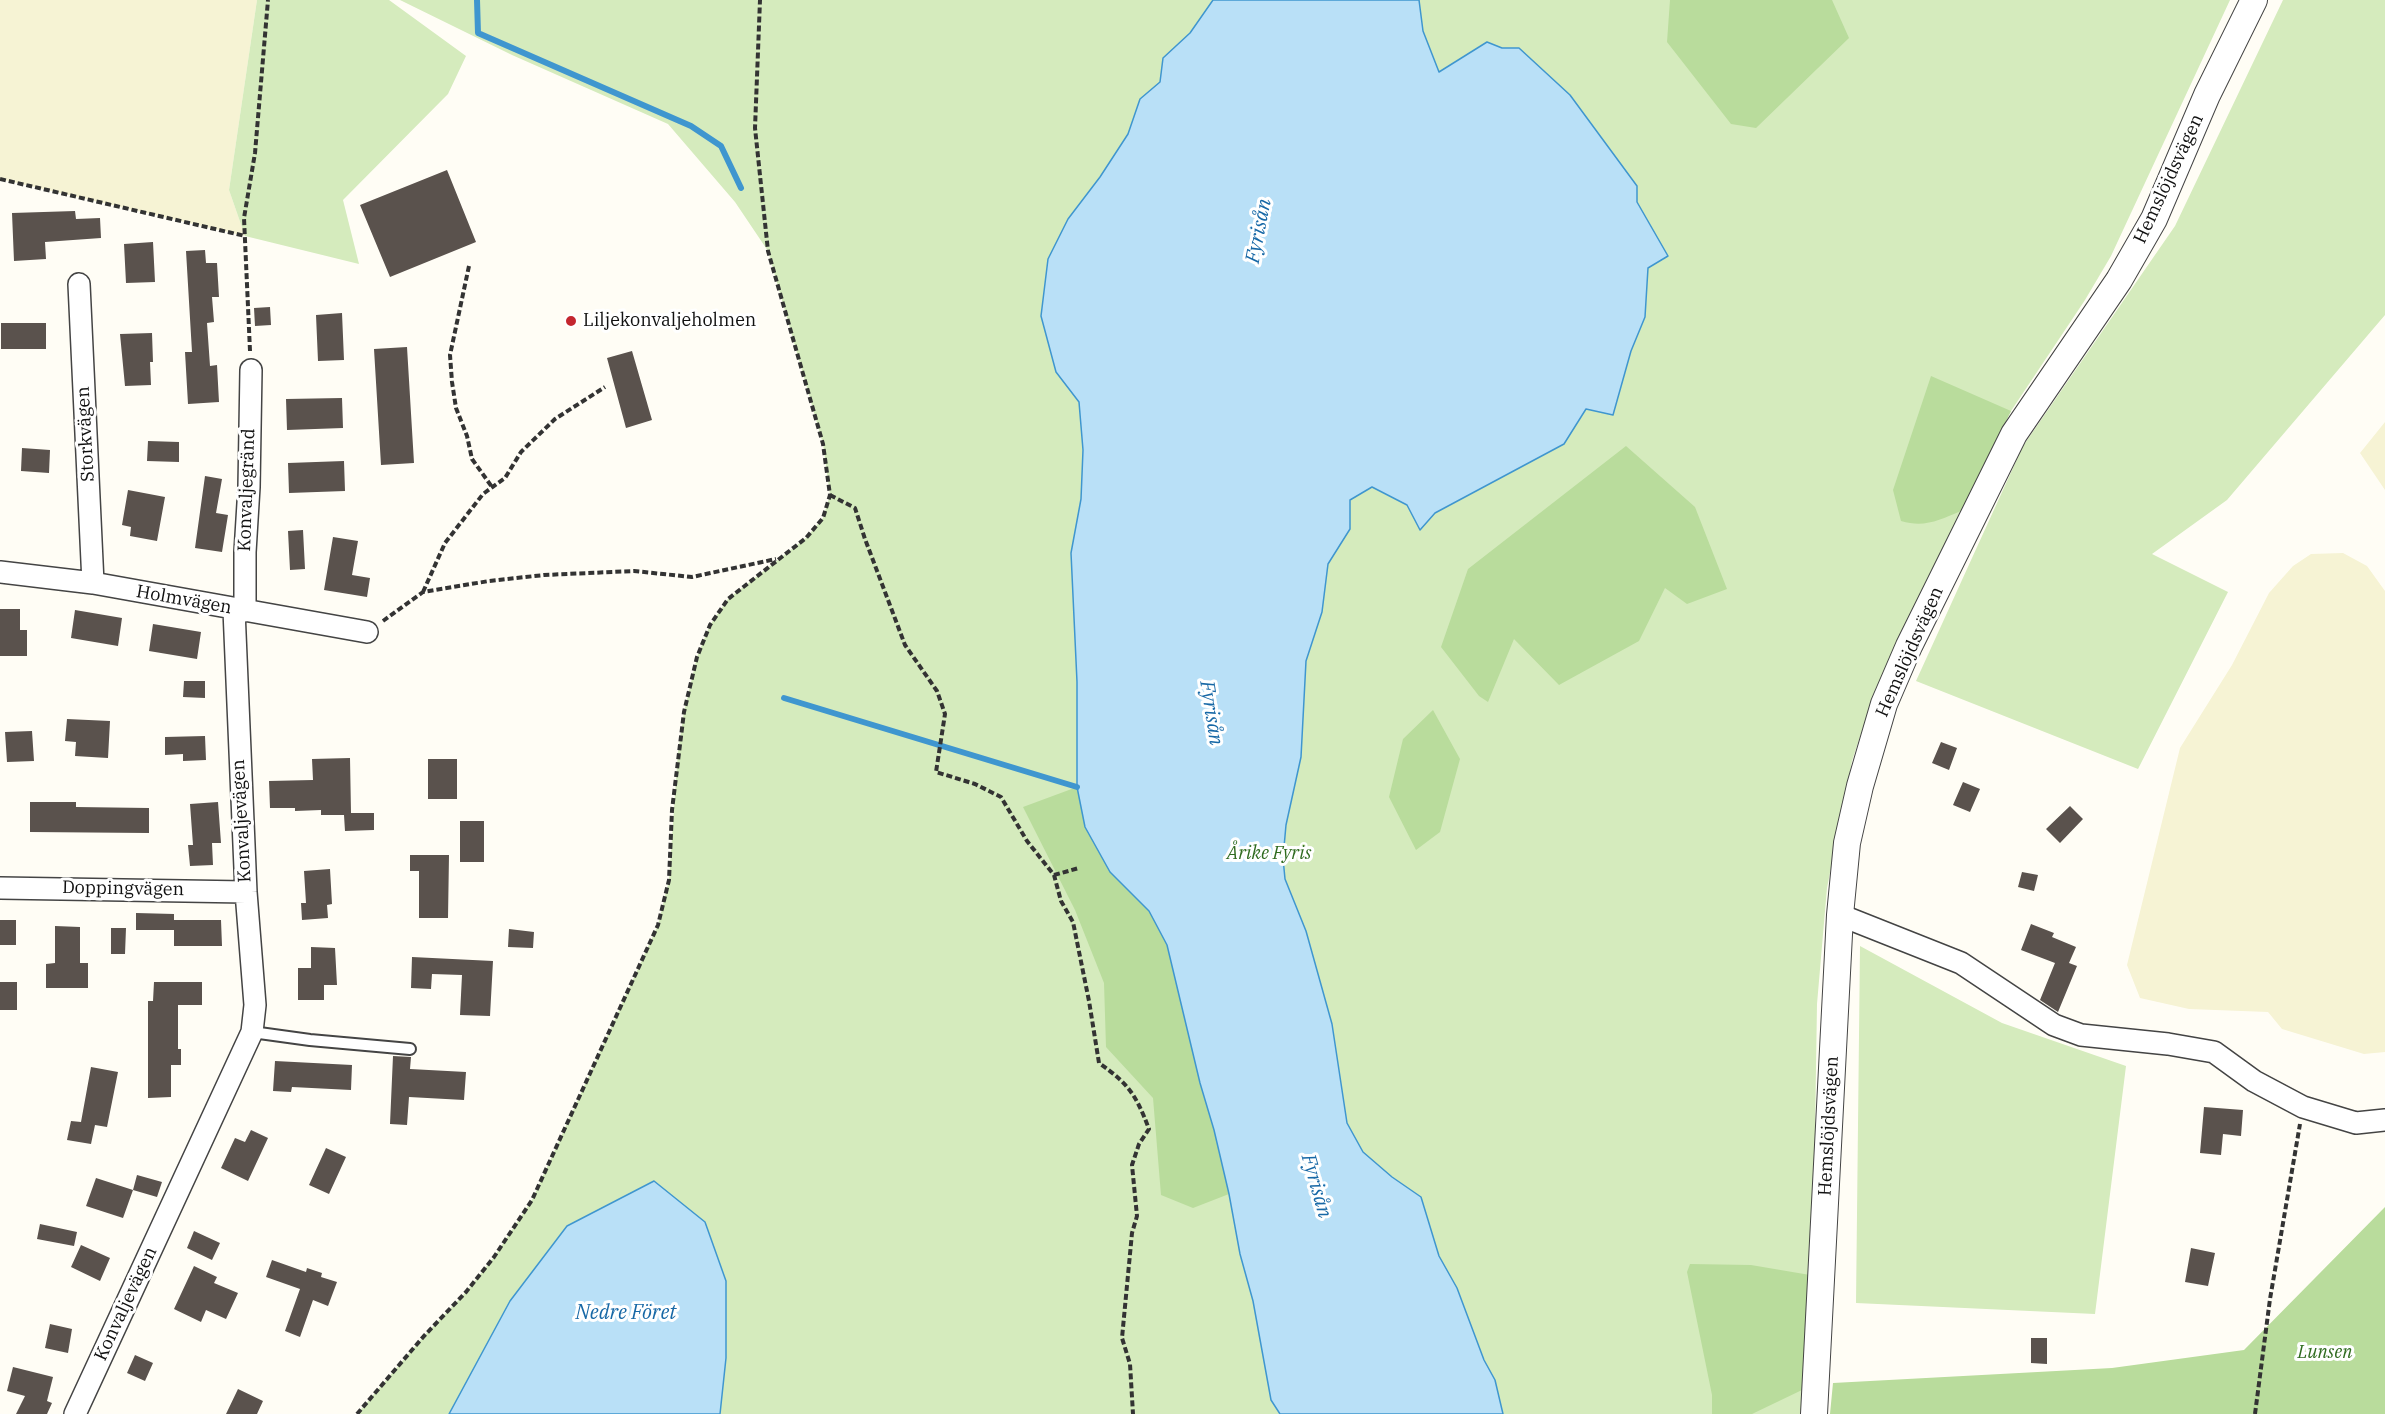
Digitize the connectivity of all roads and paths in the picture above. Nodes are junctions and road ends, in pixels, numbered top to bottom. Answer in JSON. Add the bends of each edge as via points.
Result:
{"nodes":[{"id":1,"x":268,"y":0,"type":"edge"},
{"id":2,"x":760,"y":0,"type":"edge"},
{"id":3,"x":2254,"y":0,"type":"edge"},
{"id":4,"x":0,"y":179,"type":"edge"},
{"id":5,"x":244,"y":236,"type":"junction"},
{"id":6,"x":469,"y":266,"type":"dead end"},
{"id":7,"x":79,"y":284,"type":"dead end"},
{"id":8,"x":251,"y":370,"type":"joint"},
{"id":9,"x":604,"y":387,"type":"dead end"},
{"id":10,"x":492,"y":488,"type":"junction"},
{"id":11,"x":830,"y":495,"type":"junction"},
{"id":12,"x":776,"y":559,"type":"junction"},
{"id":13,"x":0,"y":572,"type":"edge"},
{"id":14,"x":93,"y":583,"type":"junction"},
{"id":15,"x":423,"y":592,"type":"junction"},
{"id":16,"x":239,"y":610,"type":"junction"},
{"id":17,"x":368,"y":632,"type":"joint"},
{"id":18,"x":1079,"y":868,"type":"dead end"},
{"id":19,"x":1054,"y":875,"type":"junction"},
{"id":20,"x":0,"y":888,"type":"edge"},
{"id":21,"x":246,"y":892,"type":"junction"},
{"id":22,"x":1840,"y":915,"type":"junction"},
{"id":23,"x":252,"y":1032,"type":"junction"},
{"id":24,"x":410,"y":1049,"type":"dead end"},
{"id":25,"x":2303,"y":1107,"type":"junction"},
{"id":26,"x":2385,"y":1120,"type":"edge"},
{"id":27,"x":75,"y":1414,"type":"edge"},
{"id":28,"x":357,"y":1414,"type":"edge"},
{"id":29,"x":1133,"y":1414,"type":"edge"},
{"id":30,"x":1814,"y":1414,"type":"edge"},
{"id":31,"x":2255,"y":1414,"type":"edge"}],
"edges":[{"from":1,"to":5,"type":"path"},
{"from":2,"to":11,"type":"path","via":[[755,128],[768,250],[823,444]]},
{"from":3,"to":22,"type":"street","name":"Hemslöjdsvägen","via":[[2207,95],[2154,219],[2119,280],[2014,434],[1909,646],[1884,704],[1860,786],[1847,843]]},
{"from":4,"to":5,"type":"path"},
{"from":5,"to":8,"type":"path"},
{"from":6,"to":10,"type":"path","via":[[450,355],[452,382],[472,459]]},
{"from":7,"to":14,"type":"street","name":"Storkvägen"},
{"from":8,"to":16,"type":"street","name":"Konvaljegränd","via":[[249,487]]},
{"from":9,"to":10,"type":"path","via":[[555,419]]},
{"from":10,"to":15,"type":"path","via":[[464,515],[445,543]]},
{"from":11,"to":12,"type":"path","via":[[823,518],[807,538]]},
{"from":11,"to":19,"type":"path","via":[[855,508],[905,645],[937,691],[945,714],[936,772],[1001,797],[1027,841]]},
{"from":12,"to":15,"type":"path","via":[[692,577],[634,571],[544,575]]},
{"from":12,"to":28,"type":"path","via":[[728,599],[710,625],[684,712],[669,880],[658,925],[532,1200],[480,1275]]},
{"from":13,"to":14,"type":"street","name":"Holmvägen"},
{"from":14,"to":16,"type":"street","name":"Holmvägen"},
{"from":15,"to":17,"type":"path"},
{"from":16,"to":17,"type":"street","name":"Holmvägen"},
{"from":16,"to":21,"type":"street","name":"Konvaljevägen"},
{"from":18,"to":19,"type":"path"},
{"from":19,"to":29,"type":"path","via":[[1061,901],[1073,922],[1099,1064],[1119,1078],[1137,1099],[1149,1129],[1132,1165],[1137,1216],[1122,1338],[1130,1364]]},
{"from":20,"to":21,"type":"street","name":"Doppingvägen"},
{"from":21,"to":23,"type":"street","name":"Konvaljevägen","via":[[255,1005]]},
{"from":22,"to":25,"type":"street","via":[[1961,963],[2054,1025],[2081,1035],[2214,1052],[2254,1081]]},
{"from":22,"to":30,"type":"street","name":"Hemslöjdsvägen"},
{"from":23,"to":24,"type":"lane"},
{"from":23,"to":27,"type":"street","name":"Konvaljevägen"},
{"from":25,"to":26,"type":"street","via":[[2356,1123]]},
{"from":25,"to":31,"type":"path"}]}
